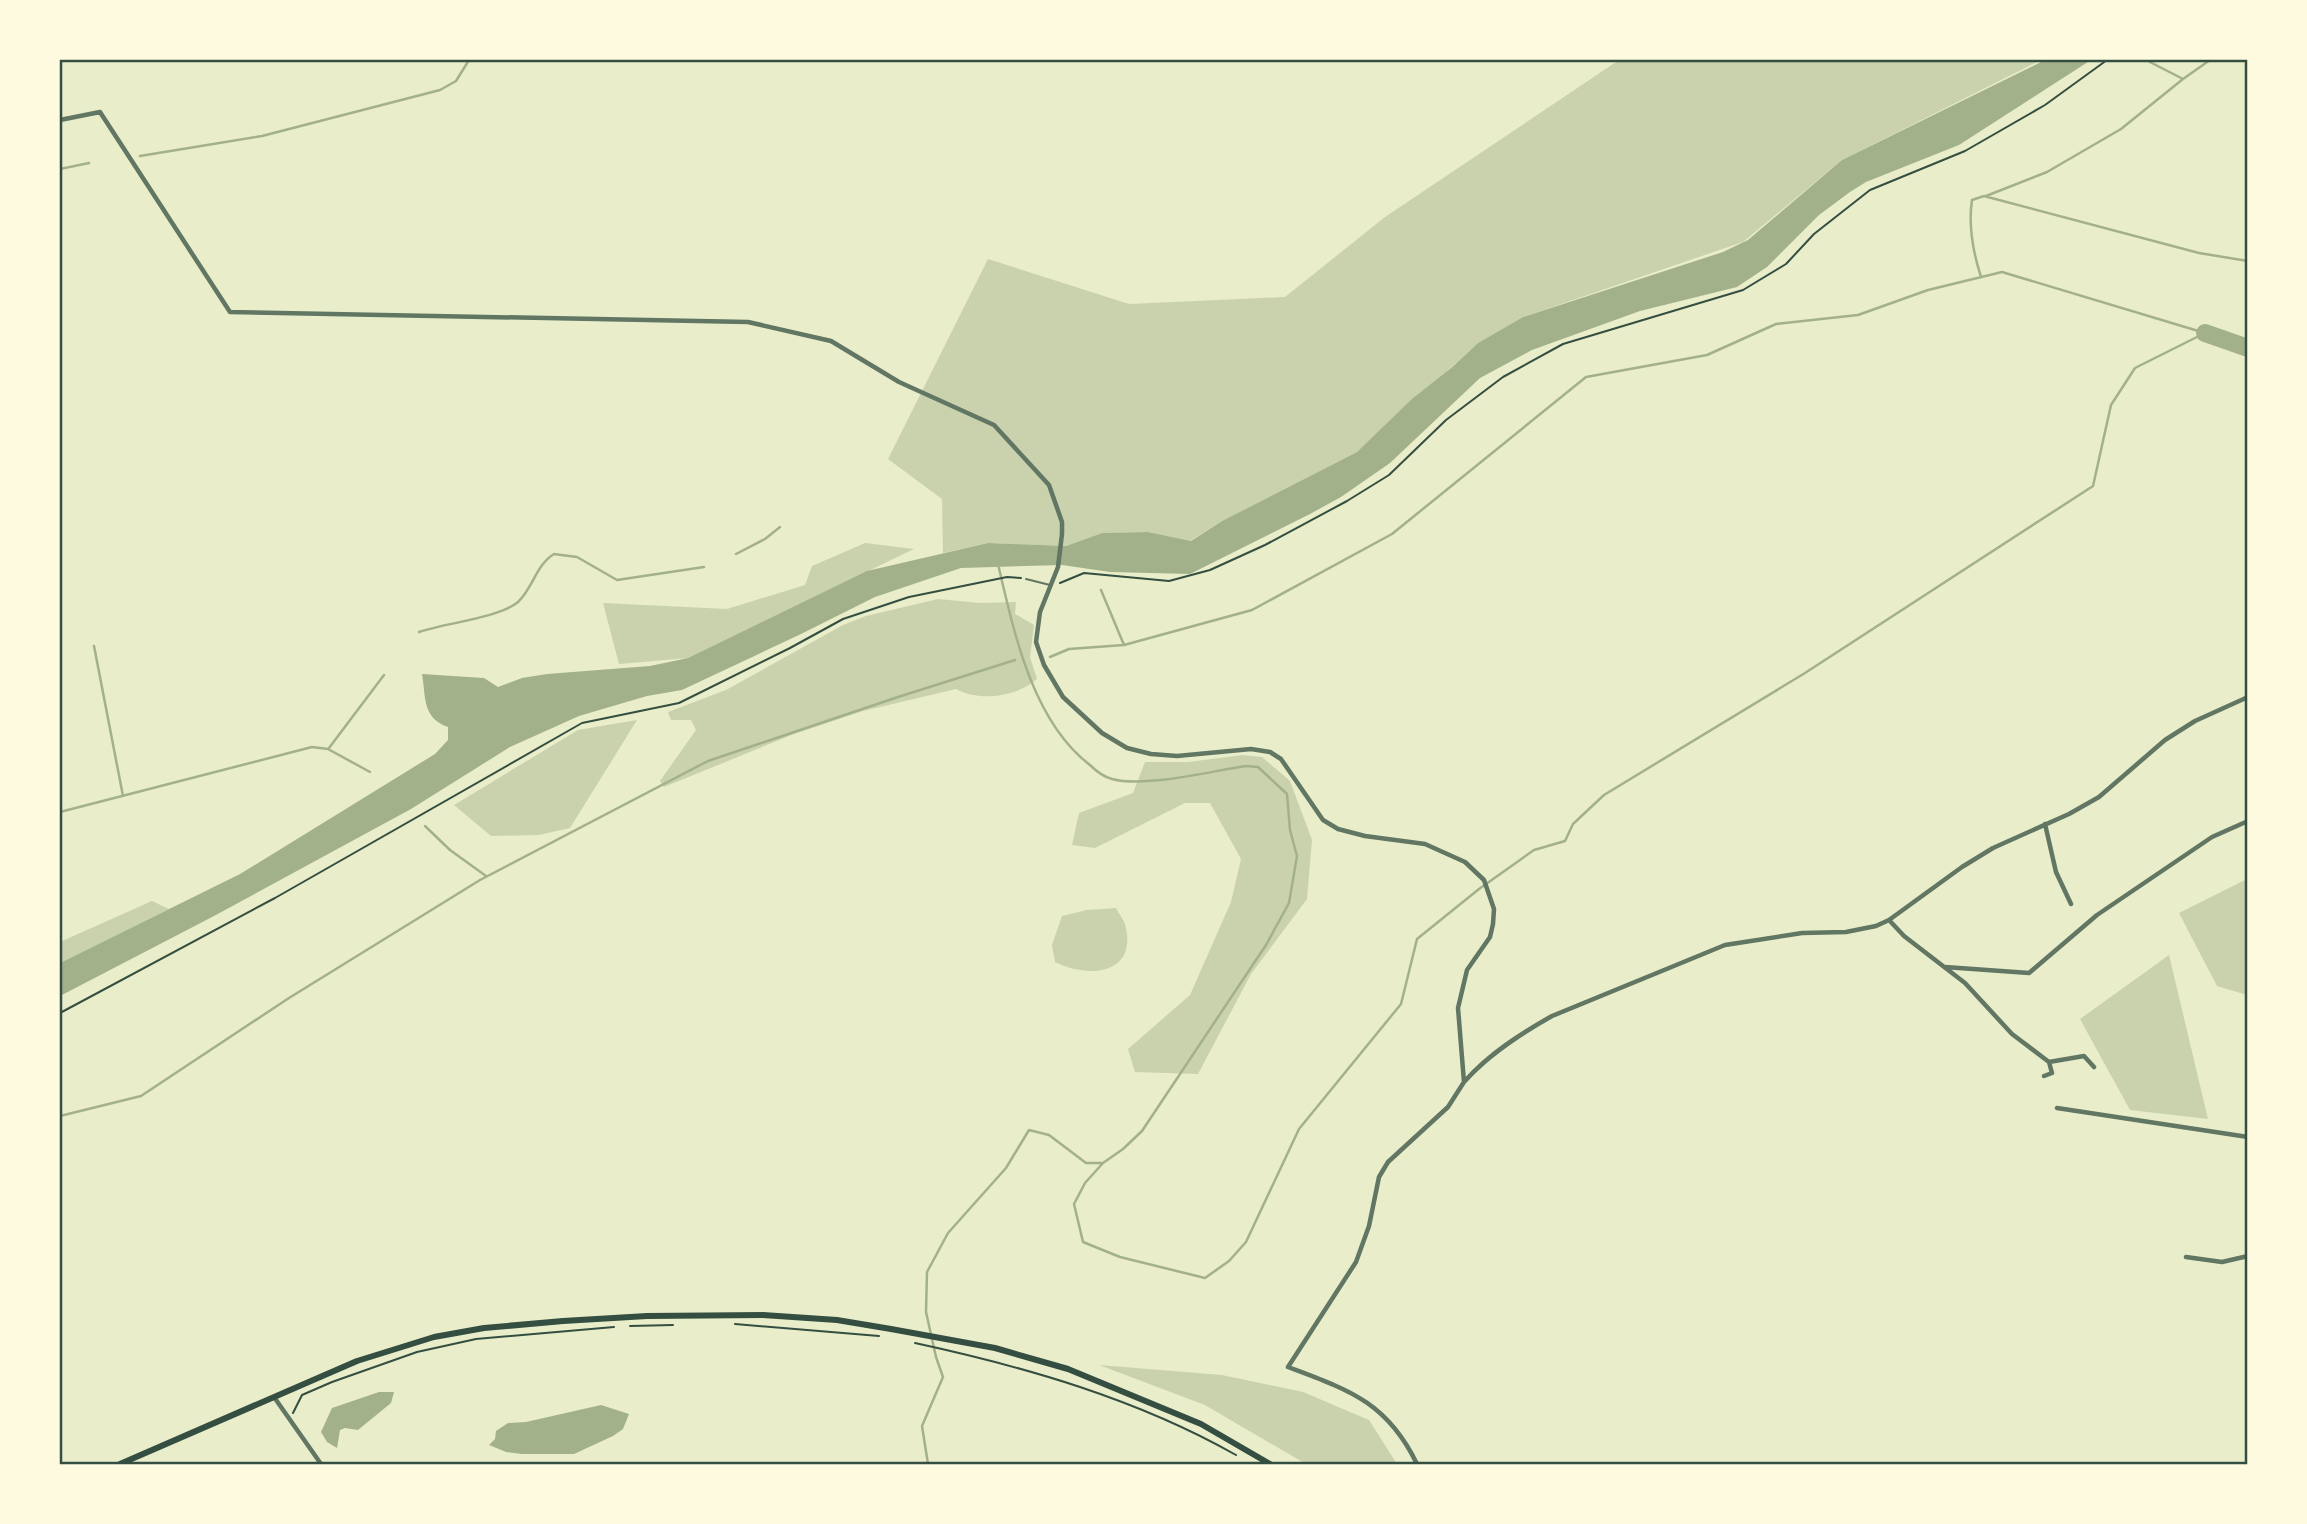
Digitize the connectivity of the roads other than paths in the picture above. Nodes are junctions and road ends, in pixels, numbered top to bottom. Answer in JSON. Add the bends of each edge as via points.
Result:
{"nodes":[{"id":1,"x":60,"y":120,"type":"edge"},
{"id":2,"x":1026,"y":579,"type":"road end"},
{"id":3,"x":1051,"y":585,"type":"junction"},
{"id":4,"x":2248,"y":697,"type":"edge"},
{"id":5,"x":2248,"y":821,"type":"edge"},
{"id":6,"x":2045,"y":824,"type":"junction"},
{"id":7,"x":2071,"y":904,"type":"dead end"},
{"id":8,"x":1889,"y":920,"type":"junction"},
{"id":9,"x":1945,"y":967,"type":"junction"},
{"id":10,"x":2049,"y":1062,"type":"junction"},
{"id":11,"x":2094,"y":1067,"type":"dead end"},
{"id":12,"x":2044,"y":1076,"type":"dead end"},
{"id":13,"x":1464,"y":1082,"type":"junction"},
{"id":14,"x":2057,"y":1108,"type":"dead end"},
{"id":15,"x":2248,"y":1137,"type":"edge"},
{"id":16,"x":2248,"y":1256,"type":"edge"},
{"id":17,"x":2186,"y":1257,"type":"dead end"},
{"id":18,"x":274,"y":1397,"type":"junction"},
{"id":19,"x":120,"y":1465,"type":"edge"},
{"id":20,"x":321,"y":1465,"type":"edge"},
{"id":21,"x":1270,"y":1465,"type":"edge"},
{"id":22,"x":1417,"y":1465,"type":"edge"}],
"edges":[{"from":1,"to":3,"type":"street","via":[[100,111],[230,312],[748,322],[831,341],[899,382],[994,425],[1049,485],[1062,522],[1058,568]]},
{"from":2,"to":3,"type":"lane"},
{"from":3,"to":13,"type":"street","via":[[1040,612],[1036,642],[1041,657],[1063,697],[1102,733],[1127,748],[1151,754],[1270,752],[1281,759],[1330,825],[1365,836],[1425,844],[1465,862],[1484,880],[1494,909],[1493,924],[1490,937],[1467,970],[1458,1008]]},
{"from":4,"to":6,"type":"street","via":[[2195,721],[2165,740],[2099,797]]},
{"from":5,"to":9,"type":"street","via":[[2213,837],[2097,915],[2029,973]]},
{"from":6,"to":7,"type":"street","via":[[2056,872]]},
{"from":6,"to":8,"type":"street","via":[[1962,866]]},
{"from":8,"to":9,"type":"street"},
{"from":8,"to":13,"type":"street","via":[[1861,930],[1725,945],[1543,1021],[1481,1063]]},
{"from":9,"to":10,"type":"street","via":[[2012,1034]]},
{"from":10,"to":11,"type":"street","via":[[2084,1056]]},
{"from":10,"to":12,"type":"street","via":[[2052,1073]]},
{"from":13,"to":22,"type":"street","via":[[1448,1107],[1388,1161],[1379,1177],[1356,1262],[1288,1367],[1369,1402],[1406,1441]]},
{"from":14,"to":15,"type":"street"},
{"from":16,"to":17,"type":"street","via":[[2222,1262]]},
{"from":18,"to":19,"type":"main road"},
{"from":18,"to":20,"type":"street"},
{"from":18,"to":21,"type":"main road","via":[[357,1361],[434,1337],[484,1328],[647,1316],[837,1320],[995,1348],[1068,1368],[1201,1424]]}]}
